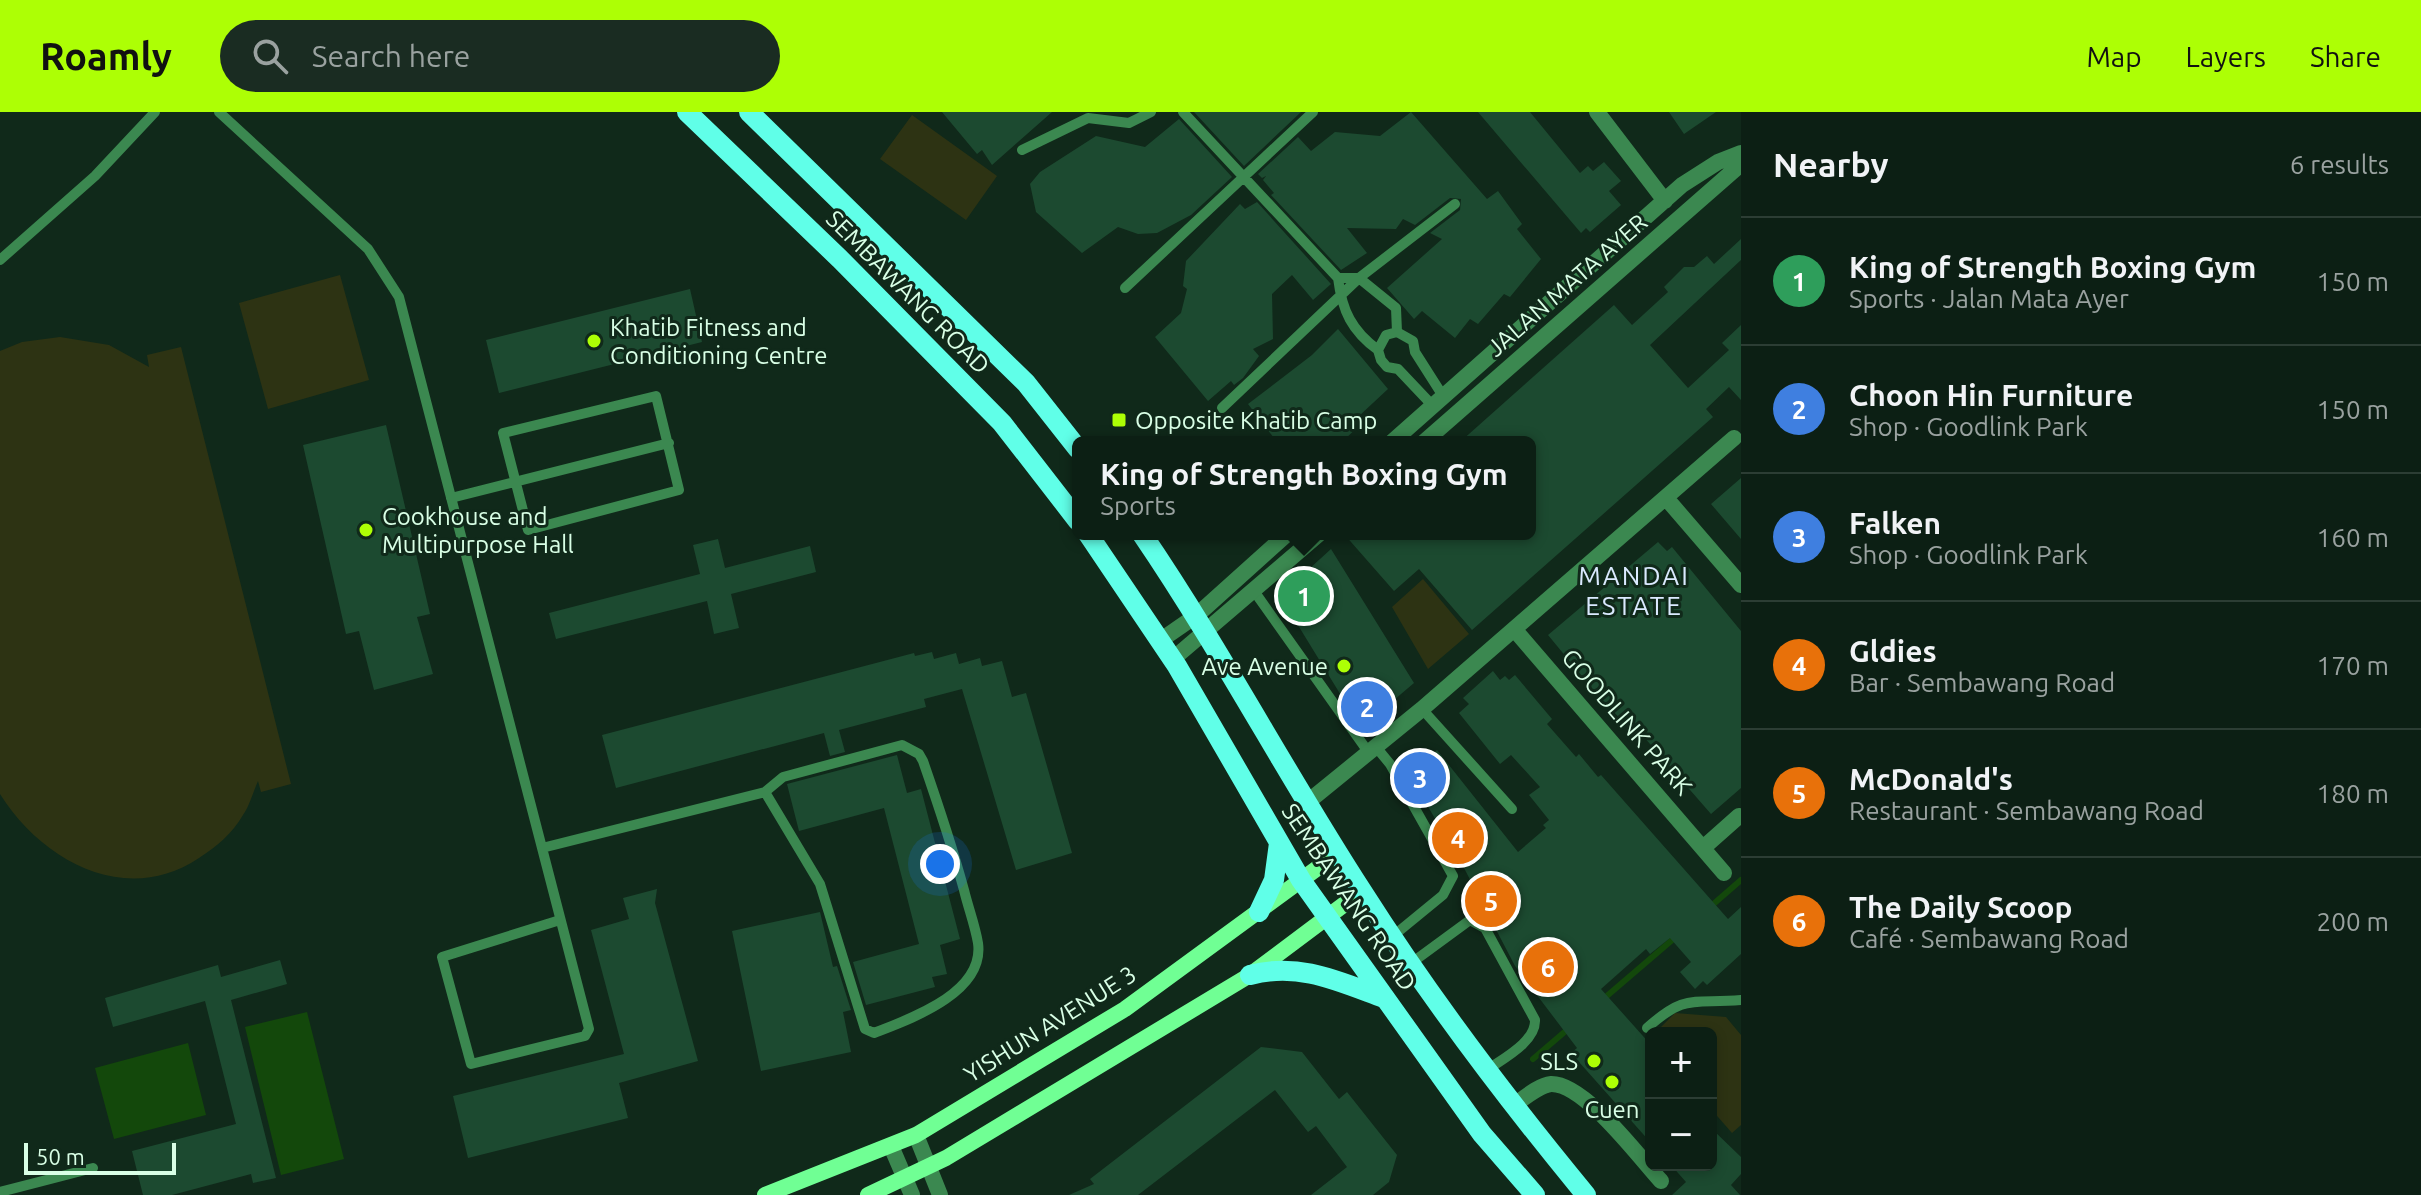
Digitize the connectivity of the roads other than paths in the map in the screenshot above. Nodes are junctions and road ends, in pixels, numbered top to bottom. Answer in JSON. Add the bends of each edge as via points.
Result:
{"nodes":[{"id":1,"x":155,"y":112,"type":"edge"},
{"id":2,"x":219,"y":112,"type":"edge"},
{"id":3,"x":687,"y":112,"type":"edge"},
{"id":4,"x":749,"y":112,"type":"edge"},
{"id":5,"x":1151,"y":112,"type":"edge"},
{"id":6,"x":1183,"y":112,"type":"edge"},
{"id":7,"x":1313,"y":112,"type":"edge"},
{"id":8,"x":1597,"y":112,"type":"edge"},
{"id":9,"x":1022,"y":150,"type":"dead end"},
{"id":10,"x":1741,"y":153,"type":"edge"},
{"id":11,"x":1741,"y":164,"type":"edge"},
{"id":12,"x":1243,"y":177,"type":"junction"},
{"id":13,"x":1665,"y":201,"type":"junction"},
{"id":14,"x":1455,"y":204,"type":"dead end"},
{"id":15,"x":0,"y":260,"type":"edge"},
{"id":16,"x":1338,"y":278,"type":"junction"},
{"id":17,"x":1359,"y":278,"type":"junction"},
{"id":18,"x":1125,"y":288,"type":"dead end"},
{"id":19,"x":1340,"y":296,"type":"junction"},
{"id":20,"x":1397,"y":332,"type":"junction"},
{"id":21,"x":1378,"y":350,"type":"junction"},
{"id":22,"x":1438,"y":401,"type":"junction"},
{"id":23,"x":1222,"y":408,"type":"dead end"},
{"id":24,"x":1399,"y":436,"type":"edge"},
{"id":25,"x":1431,"y":436,"type":"edge"},
{"id":26,"x":1734,"y":438,"type":"dead end"},
{"id":27,"x":1072,"y":441,"type":"edge"},
{"id":28,"x":669,"y":443,"type":"junction"},
{"id":29,"x":516,"y":483,"type":"junction"},
{"id":30,"x":451,"y":498,"type":"junction"},
{"id":31,"x":1666,"y":498,"type":"junction"},
{"id":32,"x":1072,"y":513,"type":"edge"},
{"id":33,"x":1092,"y":540,"type":"edge"},
{"id":34,"x":1146,"y":540,"type":"edge"},
{"id":35,"x":1280,"y":540,"type":"edge"},
{"id":36,"x":1312,"y":540,"type":"edge"},
{"id":37,"x":1242,"y":574,"type":"junction"},
{"id":38,"x":1741,"y":585,"type":"edge"},
{"id":39,"x":1254,"y":591,"type":"junction"},
{"id":40,"x":1202,"y":623,"type":"junction"},
{"id":41,"x":1514,"y":629,"type":"junction"},
{"id":42,"x":1161,"y":640,"type":"junction"},
{"id":43,"x":1173,"y":659,"type":"junction"},
{"id":44,"x":1422,"y":709,"type":"junction"},
{"id":45,"x":1372,"y":750,"type":"junction"},
{"id":46,"x":765,"y":792,"type":"junction"},
{"id":47,"x":1309,"y":801,"type":"junction"},
{"id":48,"x":1512,"y":809,"type":"dead end"},
{"id":49,"x":1739,"y":816,"type":"edge"},
{"id":50,"x":1279,"y":843,"type":"junction"},
{"id":51,"x":542,"y":848,"type":"junction"},
{"id":52,"x":1703,"y":848,"type":"junction"},
{"id":53,"x":1338,"y":853,"type":"junction"},
{"id":54,"x":1724,"y":873,"type":"dead end"},
{"id":55,"x":1301,"y":880,"type":"junction"},
{"id":56,"x":1362,"y":891,"type":"junction"},
{"id":57,"x":1259,"y":912,"type":"junction"},
{"id":58,"x":1327,"y":915,"type":"junction"},
{"id":59,"x":560,"y":920,"type":"junction"},
{"id":60,"x":1393,"y":936,"type":"junction"},
{"id":61,"x":1410,"y":964,"type":"junction"},
{"id":62,"x":1250,"y":975,"type":"junction"},
{"id":63,"x":1384,"y":998,"type":"junction"},
{"id":64,"x":1741,"y":1000,"type":"edge"},
{"id":65,"x":1648,"y":1027,"type":"edge"},
{"id":66,"x":1487,"y":1070,"type":"junction"},
{"id":67,"x":1513,"y":1106,"type":"junction"},
{"id":68,"x":916,"y":1135,"type":"junction"},
{"id":69,"x":891,"y":1146,"type":"junction"},
{"id":70,"x":928,"y":1167,"type":"junction"},
{"id":71,"x":93,"y":1168,"type":"dead end"},
{"id":72,"x":904,"y":1179,"type":"junction"},
{"id":73,"x":1661,"y":1181,"type":"dead end"},
{"id":74,"x":0,"y":1192,"type":"edge"},
{"id":75,"x":765,"y":1195,"type":"edge"},
{"id":76,"x":868,"y":1195,"type":"edge"},
{"id":77,"x":912,"y":1195,"type":"edge"},
{"id":78,"x":940,"y":1195,"type":"edge"},
{"id":79,"x":1535,"y":1195,"type":"edge"},
{"id":80,"x":1586,"y":1195,"type":"edge"}],
"edges":[{"from":1,"to":15,"type":"lane","via":[[95,176]]},
{"from":2,"to":30,"type":"lane","via":[[368,249],[399,297]]},
{"from":3,"to":32,"type":"main road","name":"SEMBAWANG ROAD","via":[[1002,423]]},
{"from":4,"to":27,"type":"main road","name":"SEMBAWANG ROAD","via":[[1026,383]]},
{"from":5,"to":9,"type":"lane","via":[[1129,123],[1088,118]]},
{"from":6,"to":12,"type":"lane"},
{"from":7,"to":12,"type":"lane"},
{"from":8,"to":13,"type":"street","name":"JALAN MATA AYER"},
{"from":10,"to":13,"type":"street","name":"JALAN MATA AYER","via":[[1718,162]]},
{"from":11,"to":25,"type":"street","name":"JALAN MATA AYER"},
{"from":12,"to":16,"type":"lane"},
{"from":12,"to":18,"type":"lane"},
{"from":13,"to":22,"type":"street","name":"JALAN MATA AYER"},
{"from":14,"to":17,"type":"lane"},
{"from":16,"to":17,"type":"lane"},
{"from":16,"to":19,"type":"lane"},
{"from":17,"to":19,"type":"lane"},
{"from":17,"to":20,"type":"lane","via":[[1396,308]]},
{"from":19,"to":21,"type":"lane","via":[[1357,334]]},
{"from":19,"to":23,"type":"lane"},
{"from":20,"to":21,"type":"lane","via":[[1386,335]]},
{"from":20,"to":22,"type":"lane","via":[[1413,341]]},
{"from":21,"to":22,"type":"lane","via":[[1387,367],[1398,369]]},
{"from":22,"to":24,"type":"street","name":"JALAN MATA AYER"},
{"from":26,"to":31,"type":"street"},
{"from":28,"to":29,"type":"lane"},
{"from":28,"to":29,"type":"lane","via":[[679,490],[528,530]]},
{"from":28,"to":29,"type":"lane","via":[[656,396],[503,433]]},
{"from":29,"to":30,"type":"lane"},
{"from":30,"to":51,"type":"lane"},
{"from":31,"to":38,"type":"street"},
{"from":31,"to":41,"type":"street"},
{"from":33,"to":42,"type":"main road","name":"SEMBAWANG ROAD"},
{"from":34,"to":40,"type":"main road","name":"SEMBAWANG ROAD"},
{"from":35,"to":37,"type":"street"},
{"from":36,"to":39,"type":"street"},
{"from":37,"to":39,"type":"street"},
{"from":37,"to":40,"type":"street"},
{"from":39,"to":40,"type":"street"},
{"from":39,"to":45,"type":"lane"},
{"from":40,"to":42,"type":"street"},
{"from":40,"to":43,"type":"street"},
{"from":40,"to":47,"type":"main road","name":"SEMBAWANG ROAD"},
{"from":41,"to":44,"type":"street"},
{"from":41,"to":52,"type":"street","name":"GOODLINK PARK"},
{"from":42,"to":43,"type":"main road","name":"SEMBAWANG ROAD"},
{"from":43,"to":50,"type":"main road","name":"SEMBAWANG ROAD"},
{"from":44,"to":45,"type":"street"},
{"from":44,"to":48,"type":"lane"},
{"from":45,"to":47,"type":"street"},
{"from":45,"to":60,"type":"lane","via":[[1390,764],[1453,876],[1443,895]]},
{"from":46,"to":46,"type":"lane","via":[[783,777],[889,746],[902,745],[919,754],[947,826],[978,945],[972,968],[955,992],[934,1009],[874,1033],[865,1029],[820,884]]},
{"from":46,"to":51,"type":"lane"},
{"from":47,"to":53,"type":"main road","name":"SEMBAWANG ROAD"},
{"from":49,"to":52,"type":"street"},
{"from":50,"to":55,"type":"main road","name":"SEMBAWANG ROAD"},
{"from":50,"to":57,"type":"main road","via":[[1274,880]]},
{"from":51,"to":59,"type":"lane"},
{"from":52,"to":54,"type":"street","name":"GOODLINK PARK"},
{"from":53,"to":55,"type":"main road","name":"YISHUN AVENUE 3"},
{"from":53,"to":56,"type":"main road","name":"SEMBAWANG ROAD"},
{"from":55,"to":57,"type":"main road","name":"YISHUN AVENUE 3"},
{"from":55,"to":58,"type":"main road","name":"SEMBAWANG ROAD"},
{"from":56,"to":58,"type":"main road"},
{"from":56,"to":60,"type":"main road","name":"SEMBAWANG ROAD"},
{"from":57,"to":68,"type":"main road","name":"YISHUN AVENUE 3","via":[[1125,1009]]},
{"from":58,"to":62,"type":"main road"},
{"from":58,"to":63,"type":"main road","name":"SEMBAWANG ROAD"},
{"from":59,"to":59,"type":"lane","via":[[588,1032],[471,1064],[442,957]]},
{"from":60,"to":61,"type":"main road","name":"SEMBAWANG ROAD"},
{"from":61,"to":66,"type":"main road","name":"SEMBAWANG ROAD"},
{"from":61,"to":66,"type":"lane","via":[[1470,920],[1485,928],[1536,1027]]},
{"from":62,"to":63,"type":"main road","via":[[1273,969],[1310,970]]},
{"from":62,"to":70,"type":"main road"},
{"from":63,"to":79,"type":"main road","name":"SEMBAWANG ROAD","via":[[1482,1134]]},
{"from":64,"to":65,"type":"lane","via":[[1683,1002]]},
{"from":66,"to":67,"type":"main road","name":"SEMBAWANG ROAD"},
{"from":67,"to":73,"type":"street","via":[[1547,1084],[1567,1086]]},
{"from":67,"to":80,"type":"main road","name":"SEMBAWANG ROAD"},
{"from":68,"to":69,"type":"main road","name":"YISHUN AVENUE 3"},
{"from":68,"to":70,"type":"street"},
{"from":69,"to":72,"type":"street"},
{"from":69,"to":75,"type":"main road","name":"YISHUN AVENUE 3"},
{"from":70,"to":72,"type":"main road"},
{"from":70,"to":78,"type":"street"},
{"from":71,"to":74,"type":"lane"},
{"from":72,"to":76,"type":"main road"},
{"from":72,"to":77,"type":"street"}]}
